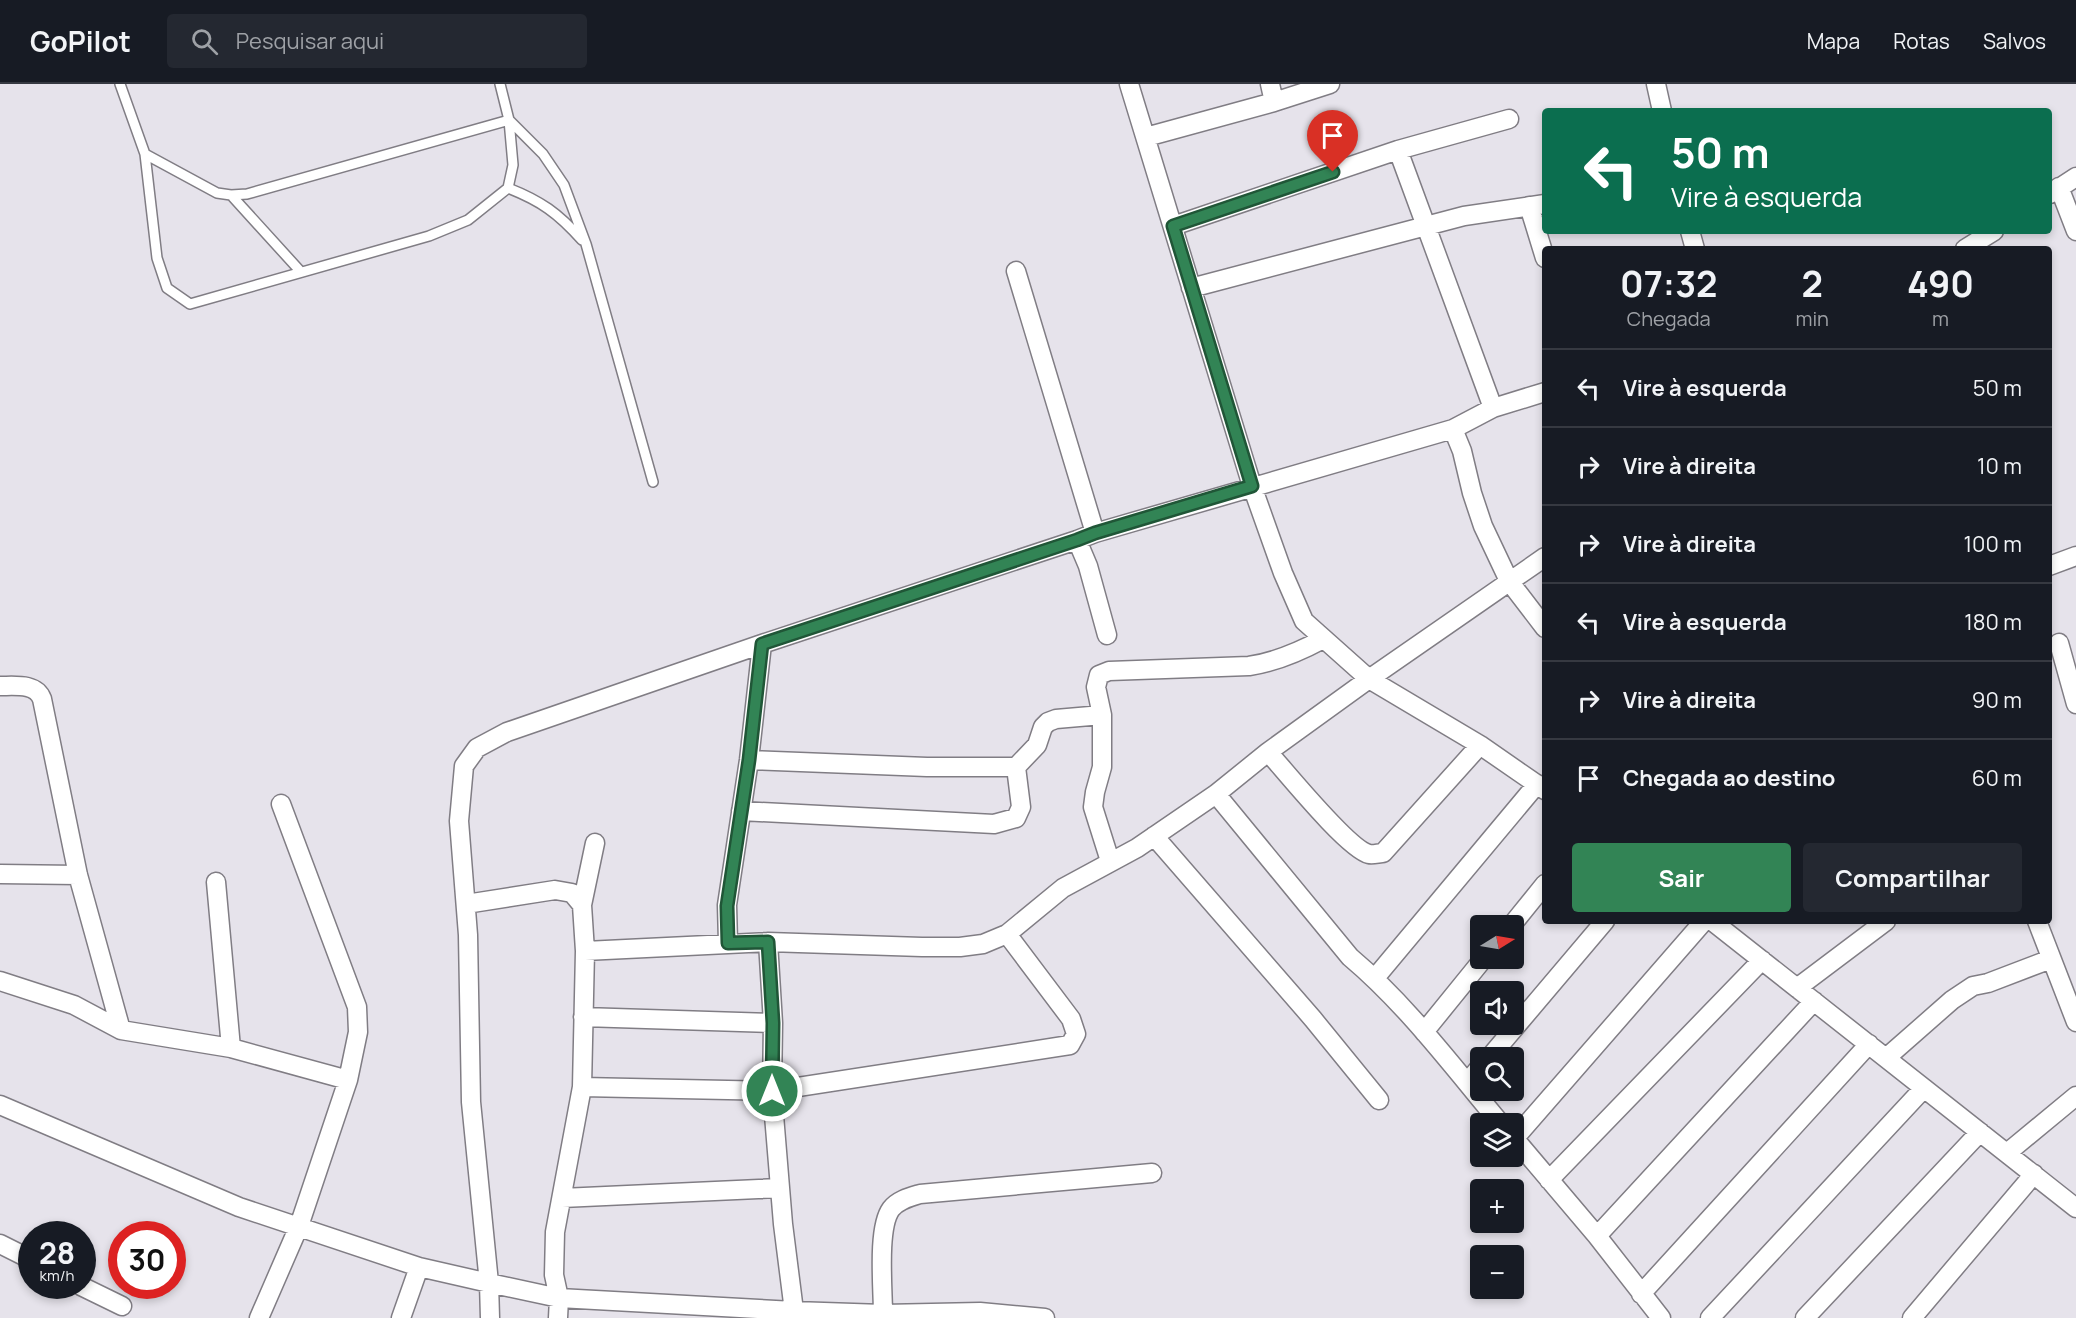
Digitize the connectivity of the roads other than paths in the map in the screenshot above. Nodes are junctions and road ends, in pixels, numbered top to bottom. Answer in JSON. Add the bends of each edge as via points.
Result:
{"nodes":[{"id":1,"x":120,"y":84,"type":"edge"},
{"id":2,"x":500,"y":84,"type":"edge"},
{"id":3,"x":1129,"y":84,"type":"edge"},
{"id":4,"x":1330,"y":84,"type":"edge"},
{"id":5,"x":1656,"y":84,"type":"edge"},
{"id":6,"x":1272,"y":93,"type":"edge"},
{"id":7,"x":1661,"y":108,"type":"edge"},
{"id":8,"x":1509,"y":118,"type":"dead end"},
{"id":9,"x":509,"y":120,"type":"junction"},
{"id":10,"x":1146,"y":137,"type":"junction"},
{"id":11,"x":1398,"y":150,"type":"junction"},
{"id":12,"x":145,"y":154,"type":"junction"},
{"id":13,"x":2076,"y":177,"type":"edge"},
{"id":14,"x":508,"y":188,"type":"junction"},
{"id":15,"x":2054,"y":191,"type":"edge"},
{"id":16,"x":231,"y":195,"type":"junction"},
{"id":17,"x":1537,"y":205,"type":"edge"},
{"id":18,"x":1426,"y":225,"type":"junction"},
{"id":19,"x":1173,"y":226,"type":"junction"},
{"id":20,"x":2076,"y":231,"type":"edge"},
{"id":21,"x":1989,"y":234,"type":"edge"},
{"id":22,"x":586,"y":244,"type":"junction"},
{"id":23,"x":1543,"y":246,"type":"edge"},
{"id":24,"x":1970,"y":246,"type":"edge"},
{"id":25,"x":1016,"y":271,"type":"dead end"},
{"id":26,"x":301,"y":272,"type":"junction"},
{"id":27,"x":1191,"y":288,"type":"junction"},
{"id":28,"x":1542,"y":393,"type":"edge"},
{"id":29,"x":1493,"y":408,"type":"junction"},
{"id":30,"x":1453,"y":429,"type":"junction"},
{"id":31,"x":653,"y":482,"type":"dead end"},
{"id":32,"x":1252,"y":486,"type":"junction"},
{"id":33,"x":1095,"y":533,"type":"junction"},
{"id":34,"x":1077,"y":540,"type":"junction"},
{"id":35,"x":2076,"y":556,"type":"edge"},
{"id":36,"x":1542,"y":559,"type":"edge"},
{"id":37,"x":2052,"y":565,"type":"edge"},
{"id":38,"x":1509,"y":581,"type":"junction"},
{"id":39,"x":1542,"y":624,"type":"edge"},
{"id":40,"x":1107,"y":636,"type":"dead end"},
{"id":41,"x":1323,"y":639,"type":"junction"},
{"id":42,"x":2059,"y":643,"type":"dead end"},
{"id":43,"x":762,"y":644,"type":"junction"},
{"id":44,"x":1369,"y":679,"type":"junction"},
{"id":45,"x":0,"y":686,"type":"edge"},
{"id":46,"x":2076,"y":704,"type":"edge"},
{"id":47,"x":1102,"y":715,"type":"junction"},
{"id":48,"x":1480,"y":745,"type":"junction"},
{"id":49,"x":1268,"y":752,"type":"junction"},
{"id":50,"x":749,"y":760,"type":"junction"},
{"id":51,"x":1016,"y":767,"type":"junction"},
{"id":52,"x":1541,"y":787,"type":"edge"},
{"id":53,"x":1216,"y":794,"type":"junction"},
{"id":54,"x":281,"y":804,"type":"dead end"},
{"id":55,"x":741,"y":810,"type":"junction"},
{"id":56,"x":1154,"y":836,"type":"junction"},
{"id":57,"x":595,"y":843,"type":"dead end"},
{"id":58,"x":1110,"y":861,"type":"junction"},
{"id":59,"x":0,"y":874,"type":"edge"},
{"id":60,"x":78,"y":875,"type":"junction"},
{"id":61,"x":216,"y":882,"type":"dead end"},
{"id":62,"x":1542,"y":888,"type":"edge"},
{"id":63,"x":466,"y":904,"type":"junction"},
{"id":64,"x":582,"y":905,"type":"junction"},
{"id":65,"x":1520,"y":915,"type":"edge"},
{"id":66,"x":1602,"y":924,"type":"edge"},
{"id":67,"x":1701,"y":924,"type":"edge"},
{"id":68,"x":1716,"y":924,"type":"edge"},
{"id":69,"x":1882,"y":924,"type":"edge"},
{"id":70,"x":2038,"y":924,"type":"edge"},
{"id":71,"x":1007,"y":934,"type":"junction"},
{"id":72,"x":768,"y":942,"type":"junction"},
{"id":73,"x":728,"y":943,"type":"junction"},
{"id":74,"x":585,"y":951,"type":"junction"},
{"id":75,"x":2051,"y":959,"type":"junction"},
{"id":76,"x":1762,"y":960,"type":"junction"},
{"id":77,"x":1475,"y":969,"type":"edge"},
{"id":78,"x":1375,"y":978,"type":"junction"},
{"id":79,"x":2068,"y":979,"type":"edge"},
{"id":80,"x":0,"y":981,"type":"edge"},
{"id":81,"x":1797,"y":988,"type":"junction"},
{"id":82,"x":1814,"y":1001,"type":"junction"},
{"id":83,"x":583,"y":1017,"type":"junction"},
{"id":84,"x":2076,"y":1022,"type":"edge"},
{"id":85,"x":773,"y":1023,"type":"junction"},
{"id":86,"x":121,"y":1030,"type":"junction"},
{"id":87,"x":1424,"y":1032,"type":"junction"},
{"id":88,"x":1869,"y":1044,"type":"junction"},
{"id":89,"x":1498,"y":1047,"type":"edge"},
{"id":90,"x":231,"y":1048,"type":"junction"},
{"id":91,"x":1886,"y":1058,"type":"junction"},
{"id":92,"x":1470,"y":1079,"type":"edge"},
{"id":93,"x":348,"y":1080,"type":"junction"},
{"id":94,"x":1467,"y":1083,"type":"junction"},
{"id":95,"x":582,"y":1087,"type":"junction"},
{"id":96,"x":1924,"y":1088,"type":"junction"},
{"id":97,"x":772,"y":1091,"type":"junction"},
{"id":98,"x":2076,"y":1096,"type":"edge"},
{"id":99,"x":1378,"y":1100,"type":"dead end"},
{"id":100,"x":0,"y":1105,"type":"edge"},
{"id":101,"x":1492,"y":1113,"type":"edge"},
{"id":102,"x":1524,"y":1128,"type":"edge"},
{"id":103,"x":1980,"y":1132,"type":"junction"},
{"id":104,"x":1524,"y":1151,"type":"edge"},
{"id":105,"x":2007,"y":1153,"type":"junction"},
{"id":106,"x":1152,"y":1173,"type":"dead end"},
{"id":107,"x":2034,"y":1174,"type":"junction"},
{"id":108,"x":1549,"y":1180,"type":"junction"},
{"id":109,"x":780,"y":1188,"type":"junction"},
{"id":110,"x":562,"y":1198,"type":"junction"},
{"id":111,"x":2076,"y":1208,"type":"edge"},
{"id":112,"x":299,"y":1226,"type":"junction"},
{"id":113,"x":1597,"y":1236,"type":"junction"},
{"id":114,"x":0,"y":1244,"type":"edge"},
{"id":115,"x":18,"y":1253,"type":"edge"},
{"id":116,"x":419,"y":1267,"type":"junction"},
{"id":117,"x":489,"y":1283,"type":"junction"},
{"id":118,"x":96,"y":1293,"type":"edge"},
{"id":119,"x":1641,"y":1294,"type":"junction"},
{"id":120,"x":559,"y":1298,"type":"junction"},
{"id":121,"x":122,"y":1306,"type":"dead end"},
{"id":122,"x":794,"y":1311,"type":"junction"},
{"id":123,"x":733,"y":1313,"type":"edge"},
{"id":124,"x":883,"y":1314,"type":"junction"},
{"id":125,"x":852,"y":1315,"type":"edge"},
{"id":126,"x":903,"y":1316,"type":"edge"},
{"id":127,"x":259,"y":1318,"type":"edge"},
{"id":128,"x":401,"y":1318,"type":"edge"},
{"id":129,"x":490,"y":1318,"type":"edge"},
{"id":130,"x":558,"y":1318,"type":"edge"},
{"id":131,"x":1045,"y":1318,"type":"edge"},
{"id":132,"x":1661,"y":1318,"type":"edge"},
{"id":133,"x":1710,"y":1318,"type":"edge"},
{"id":134,"x":1804,"y":1318,"type":"edge"},
{"id":135,"x":1912,"y":1318,"type":"edge"}],
"edges":[{"from":1,"to":12,"type":"lane"},
{"from":2,"to":9,"type":"lane"},
{"from":3,"to":10,"type":"street"},
{"from":4,"to":6,"type":"street"},
{"from":5,"to":7,"type":"street"},
{"from":6,"to":10,"type":"street"},
{"from":8,"to":11,"type":"street"},
{"from":9,"to":14,"type":"lane","via":[[513,165]]},
{"from":9,"to":16,"type":"lane","via":[[247,194]]},
{"from":9,"to":22,"type":"lane","via":[[543,154],[564,184]]},
{"from":10,"to":19,"type":"street"},
{"from":11,"to":18,"type":"street"},
{"from":11,"to":19,"type":"street"},
{"from":12,"to":16,"type":"lane","via":[[217,193]]},
{"from":12,"to":26,"type":"lane","via":[[157,258],[166,288],[190,304]]},
{"from":13,"to":15,"type":"street"},
{"from":14,"to":22,"type":"lane","via":[[537,200],[564,219]]},
{"from":14,"to":26,"type":"lane","via":[[468,220],[429,236]]},
{"from":15,"to":20,"type":"street"},
{"from":16,"to":26,"type":"lane"},
{"from":17,"to":18,"type":"street"},
{"from":17,"to":23,"type":"street"},
{"from":18,"to":27,"type":"street"},
{"from":18,"to":29,"type":"street"},
{"from":19,"to":27,"type":"street"},
{"from":21,"to":24,"type":"street"},
{"from":22,"to":31,"type":"lane"},
{"from":25,"to":33,"type":"street"},
{"from":27,"to":32,"type":"street"},
{"from":28,"to":29,"type":"street"},
{"from":29,"to":30,"type":"street"},
{"from":30,"to":32,"type":"street"},
{"from":30,"to":38,"type":"street","via":[[1483,526]]},
{"from":32,"to":33,"type":"street"},
{"from":32,"to":41,"type":"street","via":[[1304,621]]},
{"from":33,"to":34,"type":"street"},
{"from":34,"to":40,"type":"street"},
{"from":34,"to":43,"type":"street"},
{"from":35,"to":37,"type":"street"},
{"from":36,"to":38,"type":"street"},
{"from":38,"to":39,"type":"street"},
{"from":38,"to":44,"type":"street"},
{"from":41,"to":44,"type":"street"},
{"from":41,"to":47,"type":"street","via":[[1291,656],[1249,666],[1109,671],[1099,675],[1095,687]]},
{"from":42,"to":46,"type":"street"},
{"from":43,"to":50,"type":"street"},
{"from":43,"to":63,"type":"street","via":[[507,732],[477,748],[464,766],[459,821]]},
{"from":44,"to":48,"type":"street"},
{"from":44,"to":49,"type":"street"},
{"from":45,"to":60,"type":"street","via":[[34,688],[39,692]]},
{"from":47,"to":51,"type":"street","via":[[1048,722],[1037,745]]},
{"from":47,"to":58,"type":"street","via":[[1102,766],[1093,807]]},
{"from":48,"to":49,"type":"street","via":[[1383,853],[1370,854],[1355,847],[1341,833]]},
{"from":48,"to":52,"type":"street"},
{"from":49,"to":53,"type":"street"},
{"from":50,"to":51,"type":"street"},
{"from":50,"to":55,"type":"street"},
{"from":51,"to":55,"type":"street","via":[[1021,807],[1016,818],[994,824]]},
{"from":52,"to":78,"type":"street"},
{"from":53,"to":56,"type":"street"},
{"from":53,"to":78,"type":"street","via":[[1350,957]]},
{"from":54,"to":93,"type":"street","via":[[357,1007],[358,1032]]},
{"from":55,"to":73,"type":"street","via":[[727,906]]},
{"from":56,"to":58,"type":"street"},
{"from":56,"to":99,"type":"street"},
{"from":57,"to":64,"type":"street"},
{"from":58,"to":71,"type":"street","via":[[1063,888]]},
{"from":59,"to":60,"type":"street"},
{"from":60,"to":86,"type":"street"},
{"from":61,"to":90,"type":"street"},
{"from":62,"to":65,"type":"street"},
{"from":63,"to":64,"type":"street","via":[[555,890],[572,893]]},
{"from":63,"to":117,"type":"street","via":[[471,1102]]},
{"from":64,"to":74,"type":"street"},
{"from":66,"to":89,"type":"street"},
{"from":67,"to":102,"type":"street"},
{"from":68,"to":76,"type":"street"},
{"from":69,"to":81,"type":"street"},
{"from":70,"to":75,"type":"street"},
{"from":71,"to":72,"type":"street","via":[[983,944],[960,947]]},
{"from":71,"to":97,"type":"street","via":[[1071,1019],[1076,1034],[1070,1045]]},
{"from":72,"to":73,"type":"street"},
{"from":72,"to":85,"type":"street"},
{"from":73,"to":74,"type":"street"},
{"from":74,"to":83,"type":"street"},
{"from":75,"to":79,"type":"street"},
{"from":75,"to":91,"type":"street","via":[[1972,986]]},
{"from":76,"to":81,"type":"street"},
{"from":76,"to":108,"type":"street"},
{"from":77,"to":87,"type":"street"},
{"from":78,"to":87,"type":"street"},
{"from":79,"to":84,"type":"street"},
{"from":80,"to":86,"type":"street","via":[[74,1005]]},
{"from":81,"to":82,"type":"street"},
{"from":82,"to":88,"type":"street"},
{"from":82,"to":113,"type":"street"},
{"from":83,"to":85,"type":"street"},
{"from":83,"to":95,"type":"street"},
{"from":85,"to":97,"type":"street"},
{"from":86,"to":90,"type":"street"},
{"from":87,"to":94,"type":"street"},
{"from":88,"to":91,"type":"street"},
{"from":88,"to":119,"type":"street"},
{"from":90,"to":93,"type":"street"},
{"from":91,"to":96,"type":"street"},
{"from":92,"to":94,"type":"street"},
{"from":93,"to":112,"type":"street"},
{"from":94,"to":101,"type":"street"},
{"from":95,"to":97,"type":"street"},
{"from":95,"to":110,"type":"street"},
{"from":96,"to":103,"type":"street"},
{"from":96,"to":133,"type":"street"},
{"from":97,"to":109,"type":"street"},
{"from":98,"to":105,"type":"street"},
{"from":100,"to":112,"type":"street","via":[[239,1207]]},
{"from":103,"to":105,"type":"street"},
{"from":103,"to":134,"type":"street"},
{"from":104,"to":108,"type":"street"},
{"from":105,"to":107,"type":"street"},
{"from":106,"to":124,"type":"street","via":[[920,1194],[900,1201],[883,1226]]},
{"from":107,"to":111,"type":"street"},
{"from":107,"to":135,"type":"street"},
{"from":108,"to":113,"type":"street"},
{"from":109,"to":110,"type":"street"},
{"from":109,"to":122,"type":"street"},
{"from":110,"to":120,"type":"street","via":[[555,1232],[554,1275]]},
{"from":112,"to":116,"type":"street"},
{"from":112,"to":127,"type":"street"},
{"from":113,"to":119,"type":"street"},
{"from":114,"to":115,"type":"street"},
{"from":116,"to":117,"type":"street"},
{"from":116,"to":128,"type":"street"},
{"from":117,"to":120,"type":"street"},
{"from":117,"to":129,"type":"street"},
{"from":118,"to":121,"type":"street"},
{"from":119,"to":132,"type":"street"},
{"from":120,"to":123,"type":"street"},
{"from":120,"to":130,"type":"street"},
{"from":122,"to":123,"type":"street"},
{"from":122,"to":125,"type":"street"},
{"from":124,"to":125,"type":"street"},
{"from":124,"to":126,"type":"street"},
{"from":126,"to":131,"type":"street","via":[[980,1312]]}]}
